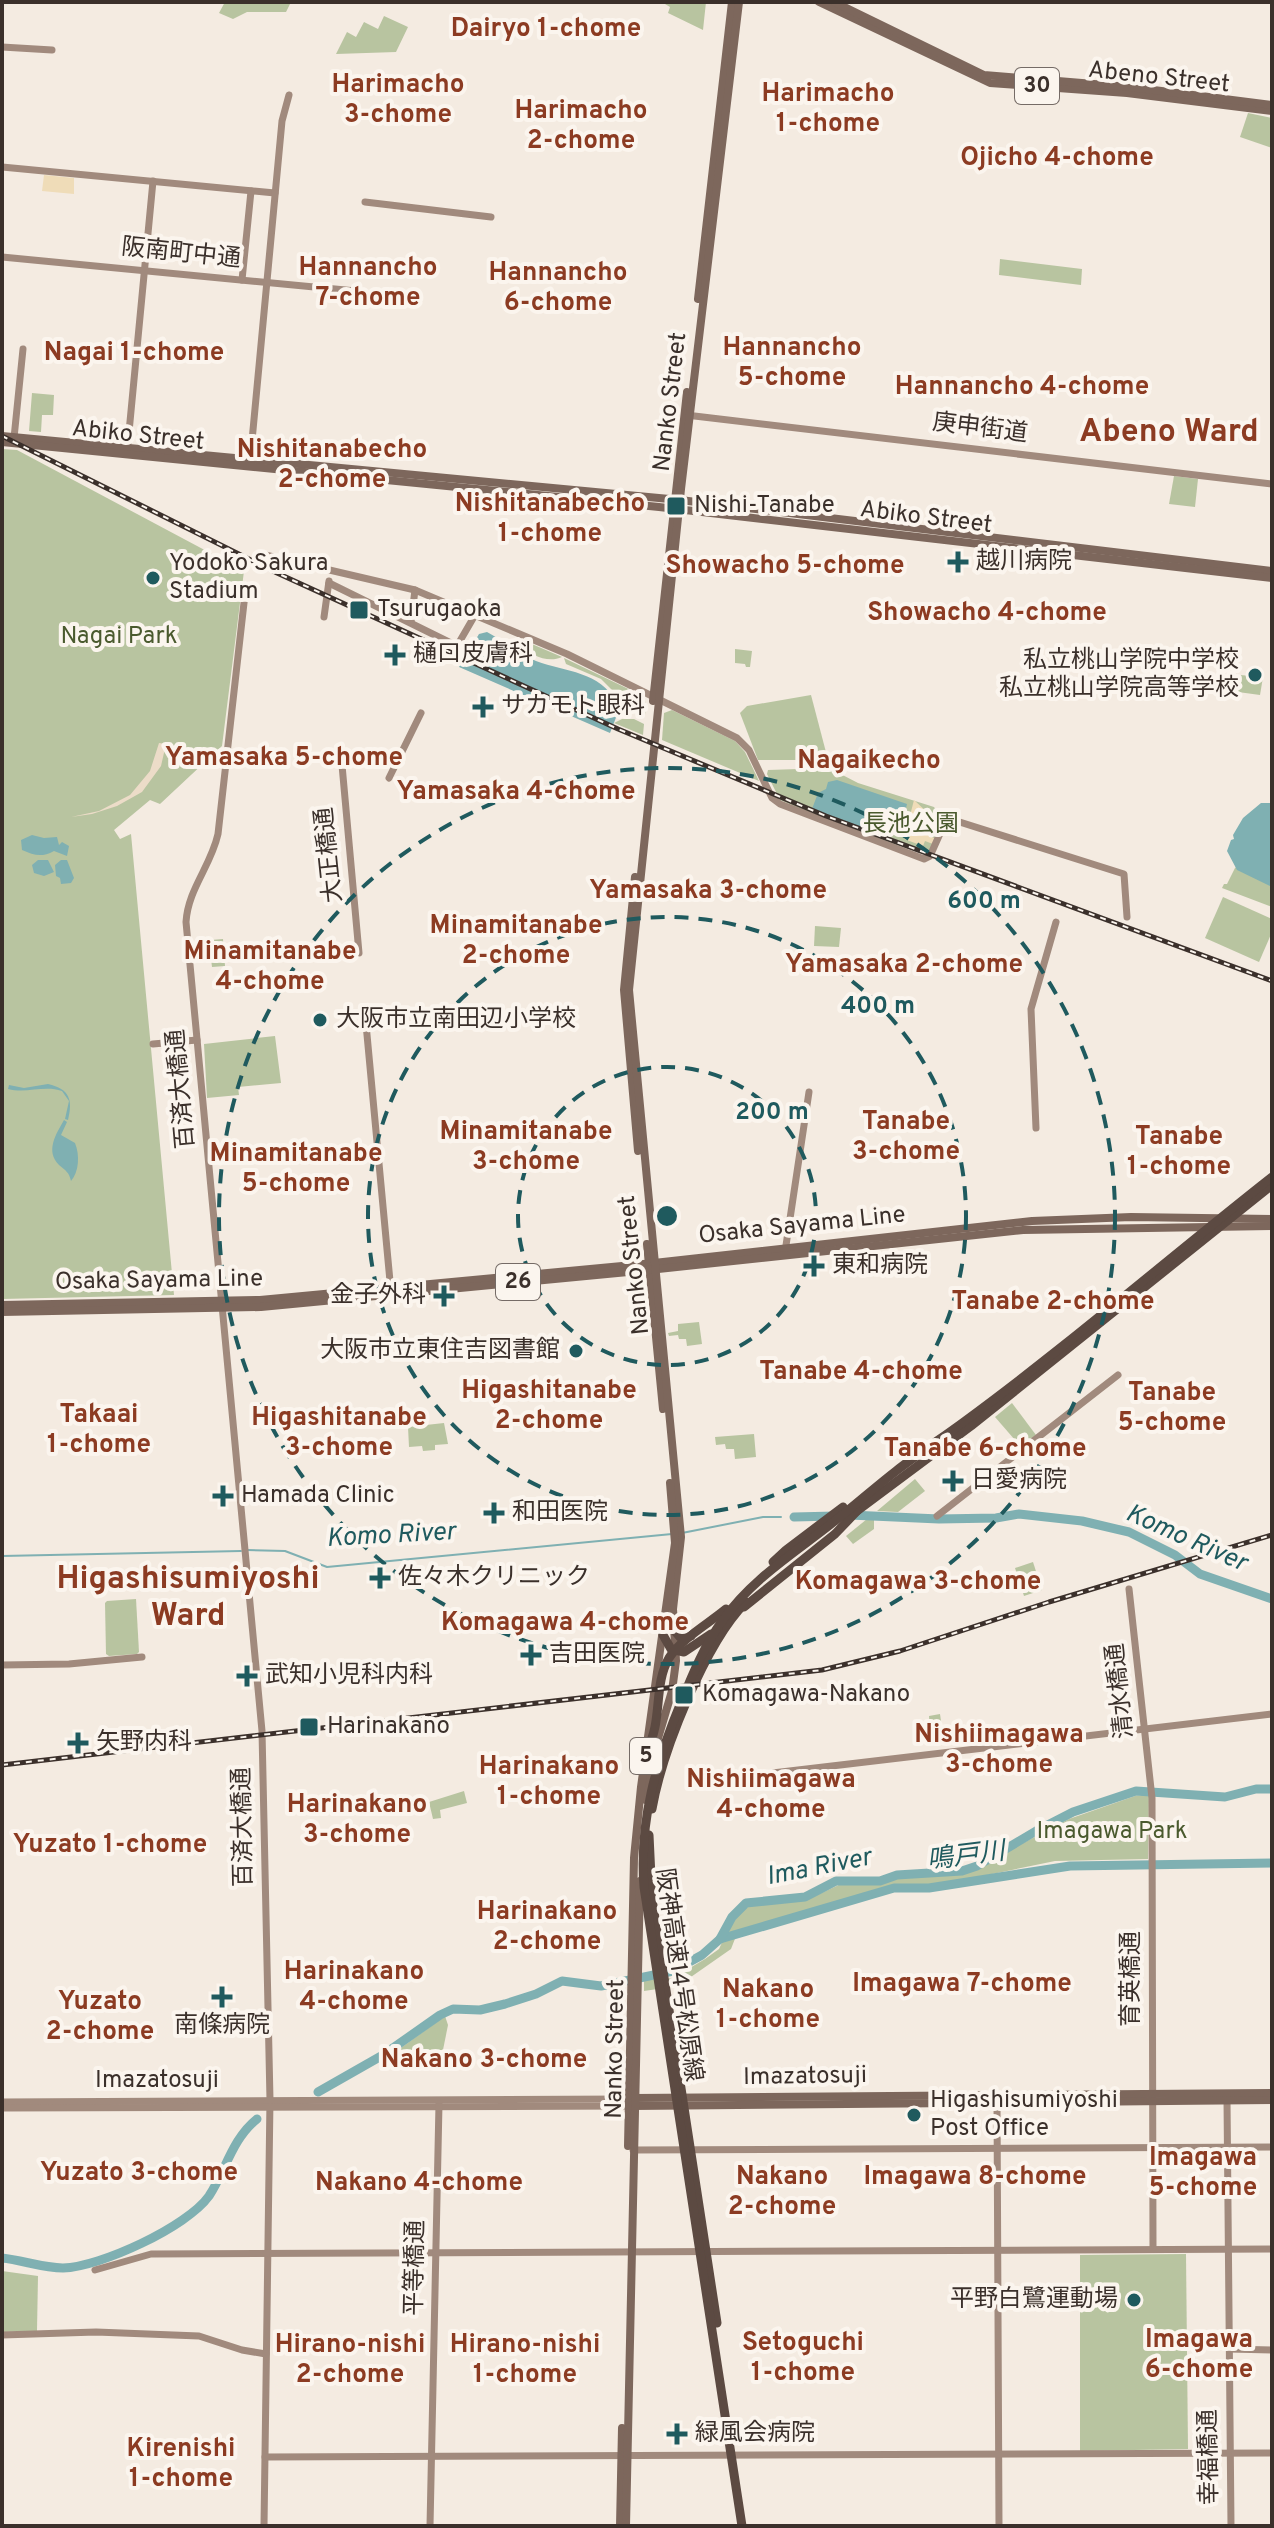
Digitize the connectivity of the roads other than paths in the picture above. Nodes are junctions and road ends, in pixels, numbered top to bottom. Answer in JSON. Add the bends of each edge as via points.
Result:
{"nodes":[{"id":1,"x":732,"y":2,"type":"edge"},
{"id":2,"x":739,"y":2,"type":"edge"},
{"id":3,"x":819,"y":2,"type":"edge"},
{"id":4,"x":834,"y":2,"type":"edge"},
{"id":5,"x":2,"y":47,"type":"edge"},
{"id":6,"x":52,"y":50,"type":"dead end"},
{"id":7,"x":289,"y":95,"type":"dead end"},
{"id":8,"x":1272,"y":105,"type":"edge"},
{"id":9,"x":1272,"y":111,"type":"edge"},
{"id":10,"x":2,"y":167,"type":"edge"},
{"id":11,"x":153,"y":181,"type":"junction"},
{"id":12,"x":251,"y":191,"type":"junction"},
{"id":13,"x":275,"y":193,"type":"junction"},
{"id":14,"x":365,"y":202,"type":"dead end"},
{"id":15,"x":491,"y":217,"type":"dead end"},
{"id":16,"x":2,"y":257,"type":"edge"},
{"id":17,"x":145,"y":270,"type":"junction"},
{"id":18,"x":242,"y":280,"type":"junction"},
{"id":19,"x":267,"y":282,"type":"junction"},
{"id":20,"x":356,"y":291,"type":"dead end"},
{"id":21,"x":23,"y":349,"type":"dead end"},
{"id":22,"x":687,"y":415,"type":"junction"},
{"id":23,"x":2,"y":436,"type":"edge"},
{"id":24,"x":14,"y":438,"type":"junction"},
{"id":25,"x":2,"y":442,"type":"edge"},
{"id":26,"x":127,"y":451,"type":"junction"},
{"id":27,"x":250,"y":463,"type":"junction"},
{"id":28,"x":1272,"y":484,"type":"edge"},
{"id":29,"x":677,"y":504,"type":"junction"},
{"id":30,"x":261,"y":554,"type":"dead end"},
{"id":31,"x":330,"y":571,"type":"junction"},
{"id":32,"x":1272,"y":571,"type":"edge"},
{"id":33,"x":1272,"y":578,"type":"edge"},
{"id":34,"x":329,"y":583,"type":"junction"},
{"id":35,"x":246,"y":585,"type":"dead end"},
{"id":36,"x":415,"y":590,"type":"junction"},
{"id":37,"x":475,"y":615,"type":"junction"},
{"id":38,"x":324,"y":617,"type":"dead end"},
{"id":39,"x":411,"y":622,"type":"junction"},
{"id":40,"x":656,"y":698,"type":"junction"},
{"id":41,"x":421,"y":713,"type":"dead end"},
{"id":42,"x":341,"y":754,"type":"dead end"},
{"id":43,"x":389,"y":778,"type":"dead end"},
{"id":44,"x":1127,"y":917,"type":"dead end"},
{"id":45,"x":1056,"y":922,"type":"dead end"},
{"id":46,"x":359,"y":953,"type":"dead end"},
{"id":47,"x":366,"y":1024,"type":"dead end"},
{"id":48,"x":197,"y":1040,"type":"junction"},
{"id":49,"x":153,"y":1044,"type":"dead end"},
{"id":50,"x":809,"y":1092,"type":"dead end"},
{"id":51,"x":1036,"y":1128,"type":"dead end"},
{"id":52,"x":1272,"y":1177,"type":"edge"},
{"id":53,"x":1272,"y":1185,"type":"edge"},
{"id":54,"x":1272,"y":1219,"type":"edge"},
{"id":55,"x":1272,"y":1226,"type":"edge"},
{"id":56,"x":785,"y":1252,"type":"junction"},
{"id":57,"x":651,"y":1266,"type":"junction"},
{"id":58,"x":391,"y":1290,"type":"junction"},
{"id":59,"x":221,"y":1304,"type":"junction"},
{"id":60,"x":2,"y":1305,"type":"edge"},
{"id":61,"x":2,"y":1312,"type":"edge"},
{"id":62,"x":1118,"y":1375,"type":"dead end"},
{"id":63,"x":898,"y":1469,"type":"junction"},
{"id":64,"x":857,"y":1511,"type":"junction"},
{"id":65,"x":937,"y":1516,"type":"dead end"},
{"id":66,"x":678,"y":1533,"type":"junction"},
{"id":67,"x":1129,"y":1589,"type":"dead end"},
{"id":68,"x":674,"y":1630,"type":"junction"},
{"id":69,"x":663,"y":1635,"type":"junction"},
{"id":70,"x":696,"y":1640,"type":"junction"},
{"id":71,"x":678,"y":1655,"type":"junction"},
{"id":72,"x":142,"y":1657,"type":"dead end"},
{"id":73,"x":2,"y":1665,"type":"edge"},
{"id":74,"x":1272,"y":1714,"type":"edge"},
{"id":75,"x":1145,"y":1731,"type":"junction"},
{"id":76,"x":647,"y":1749,"type":"junction"},
{"id":77,"x":764,"y":1774,"type":"dead end"},
{"id":78,"x":1151,"y":1791,"type":"joint"},
{"id":79,"x":634,"y":1979,"type":"junction"},
{"id":80,"x":1272,"y":2093,"type":"edge"},
{"id":81,"x":1152,"y":2097,"type":"junction"},
{"id":82,"x":1227,"y":2100,"type":"junction"},
{"id":83,"x":1272,"y":2100,"type":"edge"},
{"id":84,"x":997,"y":2101,"type":"junction"},
{"id":85,"x":632,"y":2102,"type":"junction"},
{"id":86,"x":439,"y":2103,"type":"junction"},
{"id":87,"x":270,"y":2104,"type":"junction"},
{"id":88,"x":2,"y":2105,"type":"edge"},
{"id":89,"x":673,"y":2105,"type":"junction"},
{"id":90,"x":1228,"y":2147,"type":"junction"},
{"id":91,"x":1272,"y":2147,"type":"edge"},
{"id":92,"x":1152,"y":2148,"type":"junction"},
{"id":93,"x":998,"y":2149,"type":"junction"},
{"id":94,"x":633,"y":2150,"type":"junction"},
{"id":95,"x":681,"y":2151,"type":"junction"},
{"id":96,"x":1153,"y":2249,"type":"junction"},
{"id":97,"x":1229,"y":2249,"type":"junction"},
{"id":98,"x":1272,"y":2249,"type":"edge"},
{"id":99,"x":998,"y":2250,"type":"junction"},
{"id":100,"x":697,"y":2251,"type":"junction"},
{"id":101,"x":629,"y":2252,"type":"junction"},
{"id":102,"x":267,"y":2253,"type":"junction"},
{"id":103,"x":436,"y":2253,"type":"junction"},
{"id":104,"x":95,"y":2270,"type":"dead end"},
{"id":105,"x":2,"y":2335,"type":"edge"},
{"id":106,"x":1229,"y":2349,"type":"junction"},
{"id":107,"x":1272,"y":2350,"type":"edge"},
{"id":108,"x":266,"y":2354,"type":"junction"},
{"id":109,"x":1231,"y":2453,"type":"junction"},
{"id":110,"x":1272,"y":2453,"type":"edge"},
{"id":111,"x":998,"y":2454,"type":"junction"},
{"id":112,"x":431,"y":2455,"type":"junction"},
{"id":113,"x":624,"y":2455,"type":"junction"},
{"id":114,"x":728,"y":2455,"type":"junction"},
{"id":115,"x":265,"y":2457,"type":"junction"},
{"id":116,"x":264,"y":2526,"type":"edge"},
{"id":117,"x":430,"y":2526,"type":"edge"},
{"id":118,"x":623,"y":2526,"type":"edge"},
{"id":119,"x":743,"y":2526,"type":"edge"},
{"id":120,"x":999,"y":2526,"type":"edge"},
{"id":121,"x":1231,"y":2526,"type":"edge"}],
"edges":[{"from":1,"to":22,"type":"main road","name":"Nanko Street","number":"5"},
{"from":2,"to":22,"type":"main road","name":"Nanko Street","number":"5"},
{"from":3,"to":9,"type":"main road","name":"Abeno Street","number":"30","via":[[990,83]]},
{"from":4,"to":8,"type":"main road","name":"Abeno Street","number":"30","via":[[984,75]]},
{"from":5,"to":6,"type":"street"},
{"from":7,"to":13,"type":"street"},
{"from":10,"to":11,"type":"street"},
{"from":11,"to":12,"type":"street"},
{"from":11,"to":17,"type":"street"},
{"from":12,"to":13,"type":"street"},
{"from":12,"to":18,"type":"street"},
{"from":13,"to":19,"type":"street"},
{"from":14,"to":15,"type":"street"},
{"from":16,"to":17,"type":"street","name":"阪南町中通"},
{"from":17,"to":18,"type":"street","name":"阪南町中通"},
{"from":17,"to":26,"type":"street"},
{"from":18,"to":19,"type":"street","name":"阪南町中通"},
{"from":19,"to":20,"type":"street","name":"阪南町中通"},
{"from":19,"to":27,"type":"street"},
{"from":21,"to":24,"type":"street"},
{"from":22,"to":28,"type":"street","name":"庚申街道"},
{"from":22,"to":29,"type":"main road","name":"Nanko Street","number":"5"},
{"from":23,"to":24,"type":"main road","name":"Abiko Street"},
{"from":24,"to":26,"type":"main road","name":"Abiko Street"},
{"from":25,"to":26,"type":"main road","name":"Abiko Street"},
{"from":26,"to":27,"type":"main road","name":"Abiko Street"},
{"from":27,"to":29,"type":"main road","name":"Abiko Street"},
{"from":29,"to":32,"type":"main road","name":"Abiko Street"},
{"from":29,"to":33,"type":"main road","name":"Abiko Street"},
{"from":29,"to":40,"type":"main road","name":"Nanko Street","number":"5"},
{"from":30,"to":31,"type":"street"},
{"from":31,"to":34,"type":"street"},
{"from":31,"to":36,"type":"street"},
{"from":34,"to":38,"type":"street"},
{"from":34,"to":39,"type":"street"},
{"from":35,"to":48,"type":"street","name":"百済大橋通","via":[[218,834],[187,906]]},
{"from":36,"to":37,"type":"street"},
{"from":36,"to":39,"type":"street"},
{"from":37,"to":39,"type":"street","via":[[457,646]]},
{"from":37,"to":40,"type":"street"},
{"from":40,"to":44,"type":"street","via":[[741,741],[780,804],[924,859],[947,818],[1124,874]]},
{"from":40,"to":57,"type":"main road","name":"Nanko Street","number":"5","via":[[624,990]]},
{"from":41,"to":43,"type":"street"},
{"from":42,"to":46,"type":"street","name":"大正橋通"},
{"from":45,"to":51,"type":"street","via":[[1031,1009]]},
{"from":47,"to":58,"type":"street"},
{"from":48,"to":49,"type":"street"},
{"from":48,"to":59,"type":"street","name":"百済大橋通"},
{"from":50,"to":56,"type":"street"},
{"from":52,"to":63,"type":"highway","name":"阪神高速14号松原線"},
{"from":53,"to":64,"type":"highway","name":"阪神高速14号松原線"},
{"from":54,"to":56,"type":"main road","name":"Osaka Sayama Line","number":"26","via":[[1032,1221]]},
{"from":55,"to":56,"type":"main road","name":"Osaka Sayama Line","number":"26","via":[[1033,1229]]},
{"from":56,"to":57,"type":"main road","name":"Osaka Sayama Line","number":"26"},
{"from":57,"to":58,"type":"main road","name":"Osaka Sayama Line","number":"26"},
{"from":57,"to":66,"type":"main road","name":"Nanko Street","number":"5"},
{"from":58,"to":59,"type":"main road","name":"Osaka Sayama Line","number":"26","via":[[261,1307]]},
{"from":59,"to":60,"type":"main road","name":"Osaka Sayama Line","number":"26"},
{"from":59,"to":61,"type":"main road","name":"Osaka Sayama Line","number":"26"},
{"from":59,"to":87,"type":"street","name":"百済大橋通","via":[[262,1731]]},
{"from":62,"to":65,"type":"street"},
{"from":63,"to":70,"type":"highway","via":[[786,1550]]},
{"from":63,"to":119,"type":"highway","name":"阪神高速14号松原線","via":[[773,1568],[721,1622],[674,1718],[646,1808],[646,1903]]},
{"from":64,"to":70,"type":"highway","via":[[835,1534]]},
{"from":64,"to":119,"type":"highway","name":"阪神高速14号松原線","via":[[763,1584],[726,1627],[688,1699],[651,1815],[652,1899]]},
{"from":66,"to":68,"type":"main road","name":"Nanko Street","number":"5"},
{"from":66,"to":69,"type":"main road","name":"Nanko Street","number":"5"},
{"from":67,"to":75,"type":"street","name":"清水橋通"},
{"from":68,"to":70,"type":"highway"},
{"from":68,"to":71,"type":"main road","name":"Nanko Street","number":"5"},
{"from":69,"to":71,"type":"highway"},
{"from":69,"to":76,"type":"main road","name":"Nanko Street","number":"5"},
{"from":70,"to":71,"type":"highway"},
{"from":71,"to":76,"type":"highway","via":[[665,1667]]},
{"from":71,"to":79,"type":"main road","name":"Nanko Street","number":"5","via":[[647,1786]]},
{"from":72,"to":73,"type":"street"},
{"from":74,"to":75,"type":"street"},
{"from":75,"to":77,"type":"street"},
{"from":75,"to":78,"type":"street","name":"清水橋通"},
{"from":76,"to":79,"type":"main road","name":"Nanko Street","number":"5","via":[[637,1823]]},
{"from":78,"to":81,"type":"street","name":"育英橋通"},
{"from":79,"to":85,"type":"main road","name":"Nanko Street","number":"5"},
{"from":80,"to":81,"type":"main road","name":"Imazatosuji"},
{"from":81,"to":82,"type":"main road","name":"Imazatosuji"},
{"from":81,"to":84,"type":"main road","name":"Imazatosuji"},
{"from":81,"to":85,"type":"main road","name":"Imazatosuji"},
{"from":81,"to":92,"type":"street","name":"育英橋通"},
{"from":82,"to":83,"type":"main road","name":"Imazatosuji"},
{"from":82,"to":90,"type":"street","name":"幸福橋通"},
{"from":84,"to":89,"type":"main road","name":"Imazatosuji"},
{"from":84,"to":93,"type":"street"},
{"from":85,"to":86,"type":"street","name":"Imazatosuji"},
{"from":85,"to":89,"type":"main road","name":"Imazatosuji"},
{"from":85,"to":94,"type":"main road","name":"Nanko Street","number":"5"},
{"from":85,"to":101,"type":"main road","name":"Nanko Street","number":"5"},
{"from":86,"to":87,"type":"street","name":"Imazatosuji"},
{"from":86,"to":103,"type":"street","name":"平等橋通"},
{"from":87,"to":88,"type":"street","name":"Imazatosuji"},
{"from":87,"to":102,"type":"street","name":"百済大橋通"},
{"from":89,"to":95,"type":"street"},
{"from":90,"to":91,"type":"street"},
{"from":90,"to":92,"type":"street"},
{"from":90,"to":97,"type":"street","name":"幸福橋通"},
{"from":92,"to":93,"type":"street"},
{"from":92,"to":96,"type":"street","name":"育英橋通"},
{"from":93,"to":95,"type":"street"},
{"from":93,"to":99,"type":"street"},
{"from":94,"to":95,"type":"street"},
{"from":94,"to":101,"type":"main road","name":"Nanko Street","number":"5"},
{"from":95,"to":100,"type":"street"},
{"from":96,"to":97,"type":"street"},
{"from":96,"to":99,"type":"street"},
{"from":97,"to":98,"type":"street"},
{"from":97,"to":106,"type":"street","name":"幸福橋通"},
{"from":99,"to":100,"type":"street"},
{"from":99,"to":111,"type":"street"},
{"from":100,"to":101,"type":"street"},
{"from":100,"to":114,"type":"street"},
{"from":101,"to":103,"type":"street"},
{"from":101,"to":113,"type":"main road","name":"Nanko Street","number":"5"},
{"from":102,"to":103,"type":"street"},
{"from":102,"to":104,"type":"street","via":[[151,2254]]},
{"from":102,"to":108,"type":"street","name":"百済大橋通"},
{"from":103,"to":112,"type":"street","name":"平等橋通"},
{"from":105,"to":108,"type":"street","via":[[199,2336]]},
{"from":106,"to":107,"type":"street"},
{"from":106,"to":109,"type":"street","name":"幸福橋通"},
{"from":108,"to":115,"type":"street","name":"百済大橋通"},
{"from":109,"to":110,"type":"street"},
{"from":109,"to":111,"type":"street"},
{"from":109,"to":121,"type":"street","name":"幸福橋通"},
{"from":111,"to":114,"type":"street"},
{"from":111,"to":120,"type":"street"},
{"from":112,"to":113,"type":"street"},
{"from":112,"to":115,"type":"street"},
{"from":112,"to":117,"type":"street","name":"平等橋通"},
{"from":113,"to":114,"type":"street"},
{"from":113,"to":118,"type":"main road","name":"Nanko Street","number":"5"},
{"from":114,"to":119,"type":"street"},
{"from":115,"to":116,"type":"street","name":"百済大橋通"}]}
